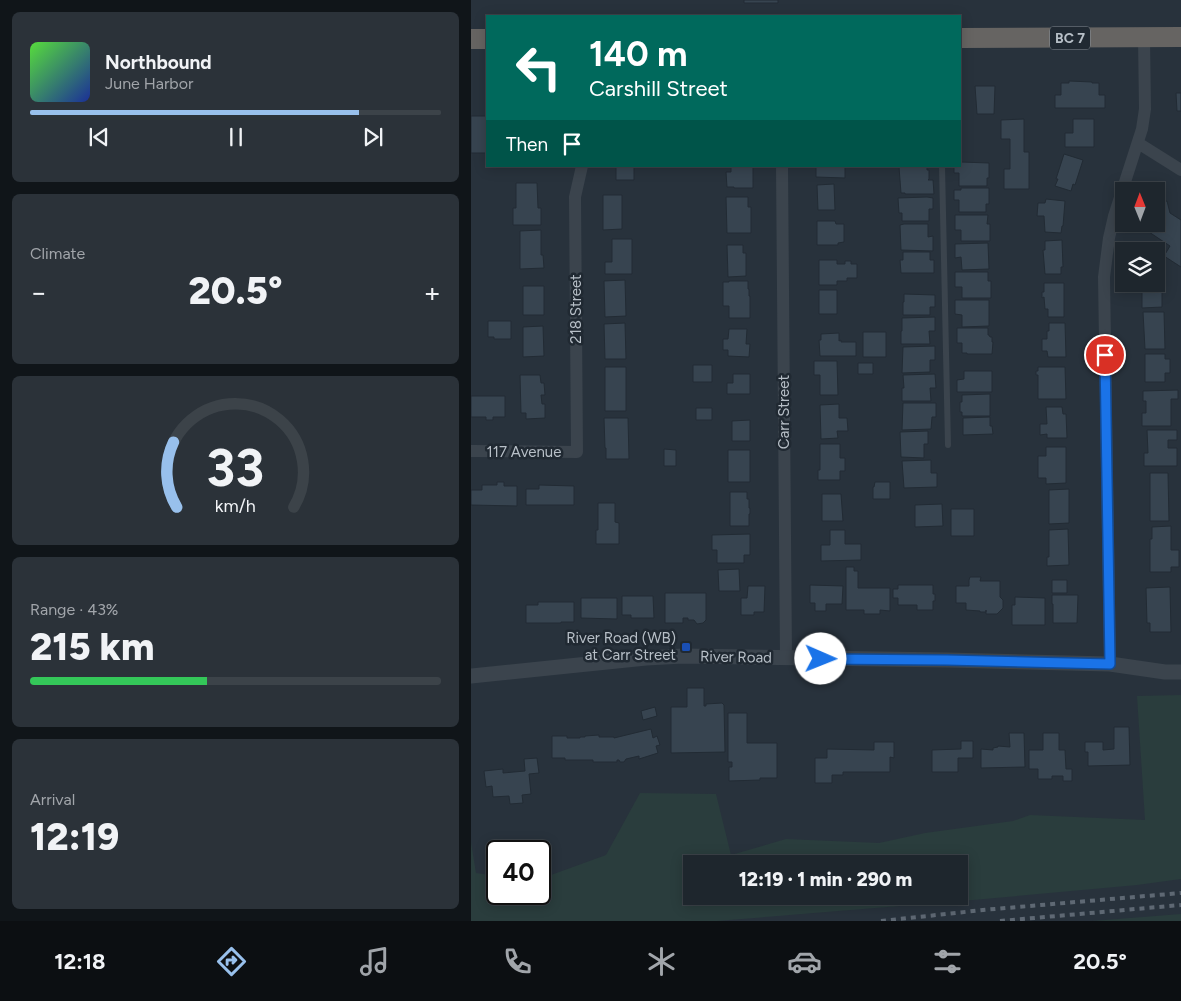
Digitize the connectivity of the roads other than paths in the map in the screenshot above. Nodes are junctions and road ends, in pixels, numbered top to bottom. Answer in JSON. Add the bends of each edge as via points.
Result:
{"nodes":[{"id":1,"x":961,"y":38,"type":"edge"},
{"id":2,"x":1144,"y":38,"type":"junction"},
{"id":3,"x":1181,"y":38,"type":"edge"},
{"id":4,"x":471,"y":39,"type":"edge"},
{"id":5,"x":486,"y":39,"type":"edge"},
{"id":6,"x":1138,"y":142,"type":"junction"},
{"id":7,"x":582,"y":167,"type":"edge"},
{"id":8,"x":782,"y":167,"type":"edge"},
{"id":9,"x":942,"y":167,"type":"edge"},
{"id":10,"x":1180,"y":168,"type":"edge"},
{"id":11,"x":948,"y":445,"type":"dead end"},
{"id":12,"x":471,"y":451,"type":"edge"},
{"id":13,"x":577,"y":452,"type":"joint"},
{"id":14,"x":786,"y":658,"type":"junction"},
{"id":15,"x":1110,"y":664,"type":"junction"},
{"id":16,"x":1181,"y":672,"type":"edge"},
{"id":17,"x":471,"y":676,"type":"edge"}],
"edges":[{"from":1,"to":2,"type":"highway","number":"BC 7"},
{"from":2,"to":3,"type":"highway","number":"BC 7"},
{"from":2,"to":6,"type":"street","via":[[1145,109]]},
{"from":4,"to":5,"type":"highway"},
{"from":6,"to":10,"type":"street"},
{"from":6,"to":15,"type":"street","via":[[1114,216],[1104,277]]},
{"from":7,"to":13,"type":"street","name":"218 Street","via":[[575,197]]},
{"from":8,"to":14,"type":"street","name":"Carr Street"},
{"from":9,"to":11,"type":"lane"},
{"from":12,"to":13,"type":"street","name":"117 Avenue"},
{"from":14,"to":15,"type":"street","name":"River Road"},
{"from":14,"to":17,"type":"street","name":"River Road","via":[[646,658]]},
{"from":15,"to":16,"type":"street","name":"River Road"}]}
